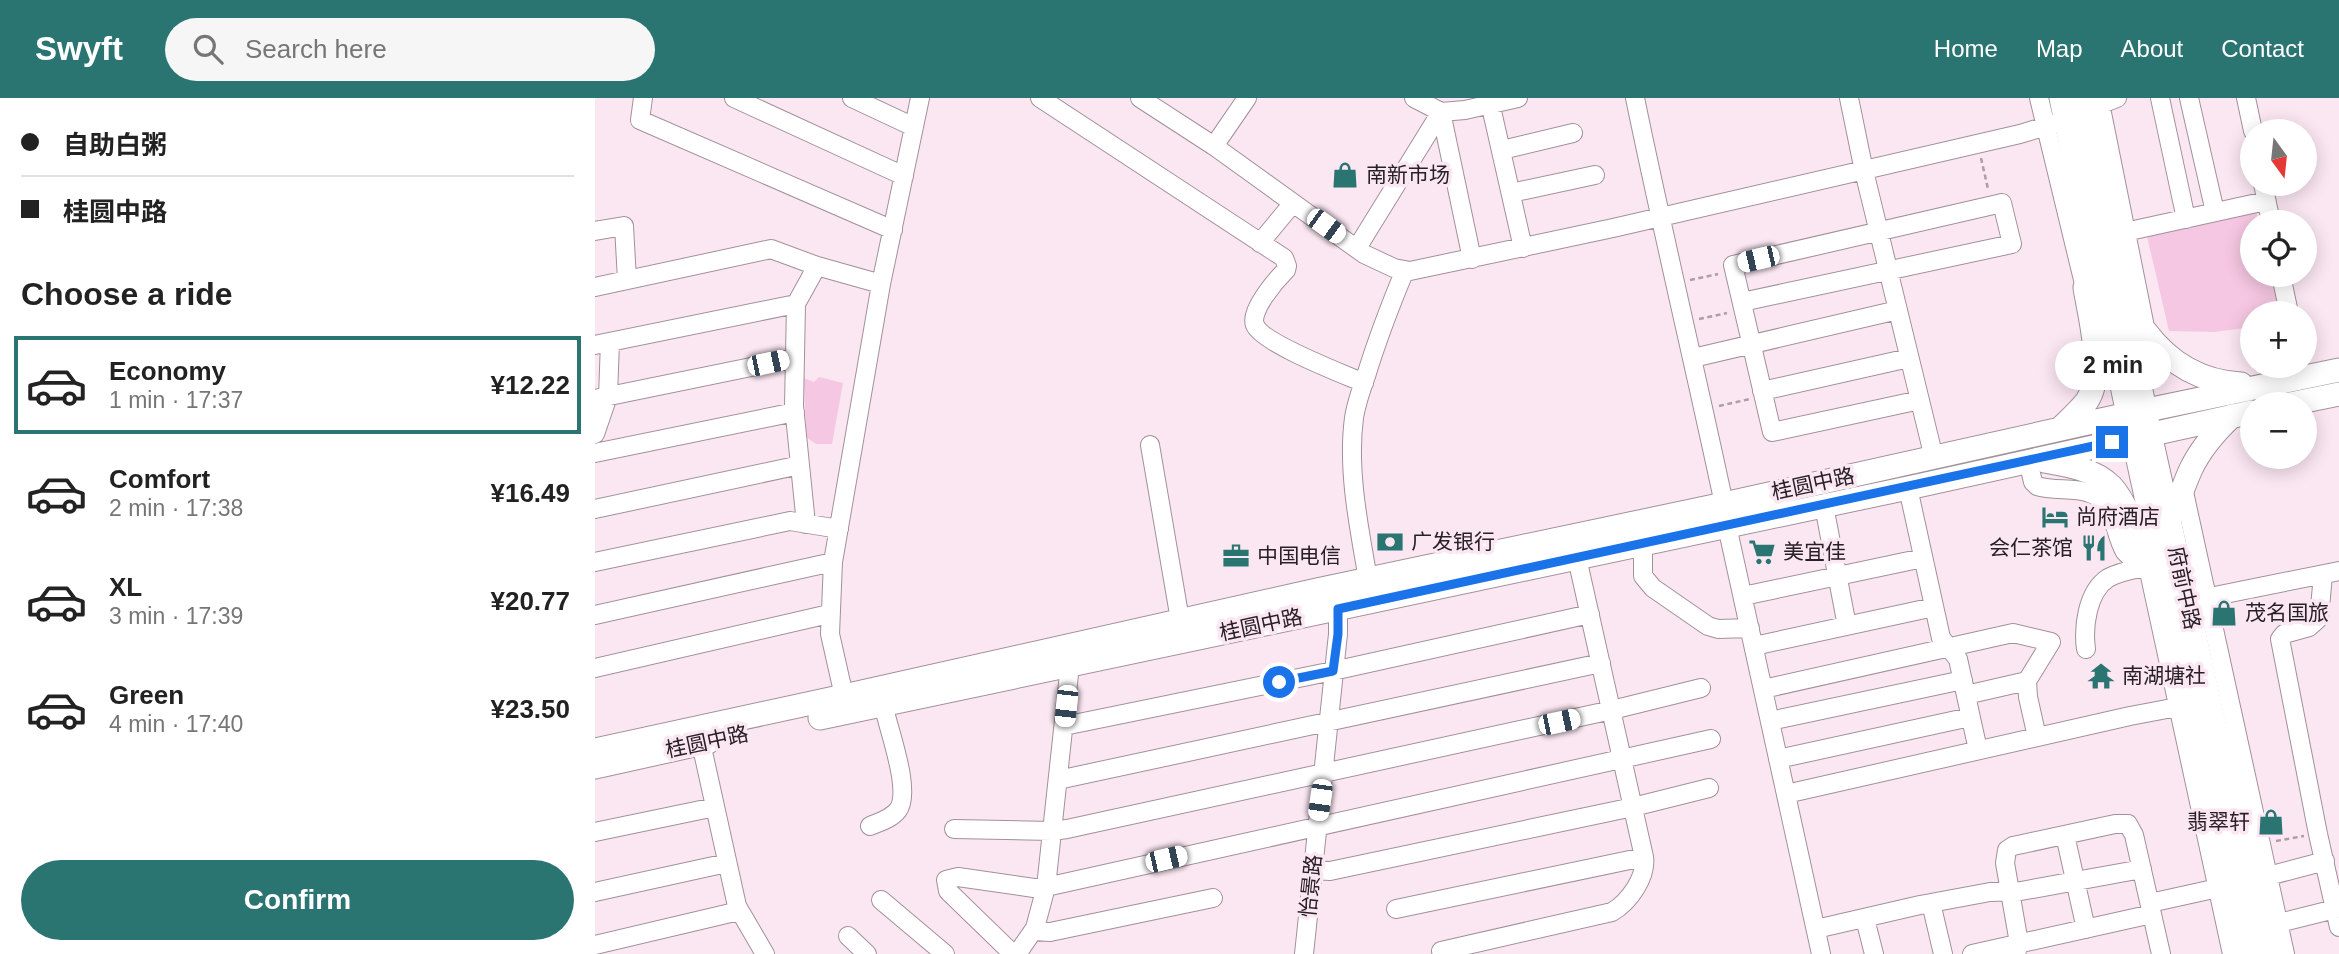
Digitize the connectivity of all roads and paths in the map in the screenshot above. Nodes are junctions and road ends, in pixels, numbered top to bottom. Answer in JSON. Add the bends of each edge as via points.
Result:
{"nodes":[{"id":1,"x":643,"y":98,"type":"edge"},
{"id":2,"x":734,"y":98,"type":"edge"},
{"id":3,"x":852,"y":98,"type":"edge"},
{"id":4,"x":920,"y":98,"type":"edge"},
{"id":5,"x":1039,"y":98,"type":"edge"},
{"id":6,"x":1140,"y":98,"type":"edge"},
{"id":7,"x":1247,"y":98,"type":"edge"},
{"id":8,"x":1414,"y":98,"type":"edge"},
{"id":9,"x":1518,"y":98,"type":"edge"},
{"id":10,"x":1635,"y":98,"type":"edge"},
{"id":11,"x":1849,"y":98,"type":"edge"},
{"id":12,"x":2039,"y":98,"type":"edge"},
{"id":13,"x":2159,"y":98,"type":"edge"},
{"id":14,"x":2189,"y":98,"type":"edge"},
{"id":15,"x":2246,"y":98,"type":"edge"},
{"id":16,"x":1490,"y":101,"type":"edge"},
{"id":17,"x":2081,"y":107,"type":"edge"},
{"id":18,"x":1441,"y":112,"type":"junction"},
{"id":19,"x":2250,"y":119,"type":"edge"},
{"id":20,"x":914,"y":127,"type":"junction"},
{"id":21,"x":1573,"y":133,"type":"dead end"},
{"id":22,"x":1976,"y":144,"type":"junction"},
{"id":23,"x":1214,"y":146,"type":"junction"},
{"id":24,"x":1502,"y":150,"type":"junction"},
{"id":25,"x":1864,"y":171,"type":"junction"},
{"id":26,"x":1595,"y":175,"type":"dead end"},
{"id":27,"x":904,"y":176,"type":"junction"},
{"id":28,"x":1511,"y":193,"type":"junction"},
{"id":29,"x":2255,"y":196,"type":"edge"},
{"id":30,"x":1293,"y":203,"type":"junction"},
{"id":31,"x":1992,"y":206,"type":"junction"},
{"id":32,"x":2215,"y":212,"type":"junction"},
{"id":33,"x":1660,"y":217,"type":"junction"},
{"id":34,"x":2186,"y":219,"type":"junction"},
{"id":35,"x":893,"y":230,"type":"junction"},
{"id":36,"x":595,"y":231,"type":"edge"},
{"id":37,"x":1879,"y":231,"type":"junction"},
{"id":38,"x":2109,"y":236,"type":"junction"},
{"id":39,"x":1260,"y":243,"type":"junction"},
{"id":40,"x":1357,"y":248,"type":"junction"},
{"id":41,"x":1523,"y":248,"type":"junction"},
{"id":42,"x":1472,"y":259,"type":"junction"},
{"id":43,"x":817,"y":266,"type":"junction"},
{"id":44,"x":1405,"y":270,"type":"junction"},
{"id":45,"x":1735,"y":270,"type":"junction"},
{"id":46,"x":1889,"y":272,"type":"junction"},
{"id":47,"x":627,"y":280,"type":"junction"},
{"id":48,"x":2092,"y":283,"type":"junction"},
{"id":49,"x":881,"y":284,"type":"junction"},
{"id":50,"x":1674,"y":284,"type":"junction"},
{"id":51,"x":595,"y":287,"type":"edge"},
{"id":52,"x":796,"y":304,"type":"junction"},
{"id":53,"x":1743,"y":306,"type":"junction"},
{"id":54,"x":1898,"y":310,"type":"junction"},
{"id":55,"x":1683,"y":323,"type":"junction"},
{"id":56,"x":2138,"y":332,"type":"junction"},
{"id":57,"x":602,"y":343,"type":"edge"},
{"id":58,"x":1751,"y":344,"type":"junction"},
{"id":59,"x":795,"y":358,"type":"junction"},
{"id":60,"x":1693,"y":358,"type":"junction"},
{"id":61,"x":1909,"y":358,"type":"junction"},
{"id":62,"x":2339,"y":370,"type":"edge"},
{"id":63,"x":1364,"y":383,"type":"junction"},
{"id":64,"x":2272,"y":384,"type":"junction"},
{"id":65,"x":1763,"y":394,"type":"junction"},
{"id":66,"x":2339,"y":394,"type":"edge"},
{"id":67,"x":601,"y":398,"type":"edge"},
{"id":68,"x":2317,"y":398,"type":"edge"},
{"id":69,"x":1920,"y":400,"type":"junction"},
{"id":70,"x":1704,"y":409,"type":"junction"},
{"id":71,"x":795,"y":412,"type":"junction"},
{"id":72,"x":2137,"y":412,"type":"junction"},
{"id":73,"x":2240,"y":414,"type":"edge"},
{"id":74,"x":2240,"y":416,"type":"edge"},
{"id":75,"x":2060,"y":429,"type":"junction"},
{"id":76,"x":595,"y":435,"type":"edge"},
{"id":77,"x":2141,"y":436,"type":"junction"},
{"id":78,"x":1150,"y":445,"type":"dead end"},
{"id":79,"x":595,"y":453,"type":"edge"},
{"id":80,"x":1934,"y":458,"type":"junction"},
{"id":81,"x":2031,"y":460,"type":"junction"},
{"id":82,"x":800,"y":465,"type":"junction"},
{"id":83,"x":1908,"y":488,"type":"junction"},
{"id":84,"x":2184,"y":492,"type":"junction"},
{"id":85,"x":1824,"y":506,"type":"junction"},
{"id":86,"x":595,"y":509,"type":"edge"},
{"id":87,"x":1726,"y":515,"type":"junction"},
{"id":88,"x":2169,"y":519,"type":"junction"},
{"id":89,"x":806,"y":524,"type":"junction"},
{"id":90,"x":839,"y":529,"type":"junction"},
{"id":91,"x":1643,"y":544,"type":"junction"},
{"id":92,"x":1577,"y":558,"type":"junction"},
{"id":93,"x":1923,"y":558,"type":"junction"},
{"id":94,"x":595,"y":562,"type":"edge"},
{"id":95,"x":833,"y":562,"type":"junction"},
{"id":96,"x":2154,"y":565,"type":"junction"},
{"id":97,"x":2331,"y":573,"type":"edge"},
{"id":98,"x":1837,"y":576,"type":"junction"},
{"id":99,"x":1368,"y":579,"type":"junction"},
{"id":100,"x":1336,"y":586,"type":"junction"},
{"id":101,"x":1743,"y":596,"type":"junction"},
{"id":102,"x":2188,"y":602,"type":"junction"},
{"id":103,"x":1934,"y":607,"type":"junction"},
{"id":104,"x":1338,"y":609,"type":"junction"},
{"id":105,"x":829,"y":614,"type":"junction"},
{"id":106,"x":1590,"y":614,"type":"junction"},
{"id":107,"x":595,"y":615,"type":"edge"},
{"id":108,"x":1180,"y":620,"type":"junction"},
{"id":109,"x":1847,"y":626,"type":"junction"},
{"id":110,"x":1750,"y":628,"type":"junction"},
{"id":111,"x":2168,"y":629,"type":"junction"},
{"id":112,"x":1754,"y":646,"type":"junction"},
{"id":113,"x":1948,"y":647,"type":"junction"},
{"id":114,"x":2086,"y":649,"type":"dead end"},
{"id":115,"x":1601,"y":663,"type":"junction"},
{"id":116,"x":1070,"y":665,"type":"junction"},
{"id":117,"x":595,"y":668,"type":"edge"},
{"id":118,"x":1333,"y":671,"type":"junction"},
{"id":119,"x":2027,"y":681,"type":"junction"},
{"id":120,"x":1701,"y":688,"type":"dead end"},
{"id":121,"x":1965,"y":688,"type":"junction"},
{"id":122,"x":1763,"y":689,"type":"junction"},
{"id":123,"x":846,"y":704,"type":"junction"},
{"id":124,"x":883,"y":704,"type":"junction"},
{"id":125,"x":2185,"y":706,"type":"junction"},
{"id":126,"x":1612,"y":710,"type":"junction"},
{"id":127,"x":1970,"y":718,"type":"junction"},
{"id":128,"x":1770,"y":721,"type":"junction"},
{"id":129,"x":1329,"y":722,"type":"junction"},
{"id":130,"x":1064,"y":726,"type":"junction"},
{"id":131,"x":2038,"y":737,"type":"junction"},
{"id":132,"x":1711,"y":739,"type":"dead end"},
{"id":133,"x":701,"y":743,"type":"junction"},
{"id":134,"x":595,"y":750,"type":"edge"},
{"id":135,"x":1978,"y":750,"type":"junction"},
{"id":136,"x":1623,"y":759,"type":"junction"},
{"id":137,"x":1779,"y":759,"type":"junction"},
{"id":138,"x":595,"y":767,"type":"edge"},
{"id":139,"x":1324,"y":774,"type":"junction"},
{"id":140,"x":1058,"y":780,"type":"junction"},
{"id":141,"x":1709,"y":788,"type":"dead end"},
{"id":142,"x":1786,"y":794,"type":"junction"},
{"id":143,"x":715,"y":807,"type":"junction"},
{"id":144,"x":1633,"y":807,"type":"junction"},
{"id":145,"x":870,"y":826,"type":"dead end"},
{"id":146,"x":1317,"y":827,"type":"junction"},
{"id":147,"x":954,"y":829,"type":"dead end"},
{"id":148,"x":1052,"y":831,"type":"junction"},
{"id":149,"x":595,"y":832,"type":"edge"},
{"id":150,"x":2318,"y":834,"type":"junction"},
{"id":151,"x":2064,"y":835,"type":"junction"},
{"id":152,"x":2260,"y":845,"type":"junction"},
{"id":153,"x":1644,"y":857,"type":"junction"},
{"id":154,"x":2325,"y":861,"type":"junction"},
{"id":155,"x":727,"y":863,"type":"junction"},
{"id":156,"x":2142,"y":869,"type":"junction"},
{"id":157,"x":1312,"y":870,"type":"junction"},
{"id":158,"x":2075,"y":881,"type":"junction"},
{"id":159,"x":2241,"y":882,"type":"junction"},
{"id":160,"x":1046,"y":887,"type":"junction"},
{"id":161,"x":2011,"y":891,"type":"junction"},
{"id":162,"x":595,"y":892,"type":"edge"},
{"id":163,"x":1213,"y":898,"type":"dead end"},
{"id":164,"x":881,"y":900,"type":"dead end"},
{"id":165,"x":1931,"y":903,"type":"junction"},
{"id":166,"x":1396,"y":909,"type":"dead end"},
{"id":167,"x":2151,"y":909,"type":"junction"},
{"id":168,"x":2335,"y":909,"type":"junction"},
{"id":169,"x":739,"y":911,"type":"junction"},
{"id":170,"x":1865,"y":919,"type":"junction"},
{"id":171,"x":2339,"y":927,"type":"edge"},
{"id":172,"x":1816,"y":929,"type":"junction"},
{"id":173,"x":2086,"y":929,"type":"junction"},
{"id":174,"x":1034,"y":932,"type":"junction"},
{"id":175,"x":2257,"y":934,"type":"edge"},
{"id":176,"x":848,"y":936,"type":"dead end"},
{"id":177,"x":595,"y":945,"type":"edge"},
{"id":178,"x":2017,"y":948,"type":"edge"},
{"id":179,"x":1441,"y":951,"type":"dead end"},
{"id":180,"x":765,"y":954,"type":"edge"},
{"id":181,"x":867,"y":954,"type":"edge"},
{"id":182,"x":945,"y":954,"type":"edge"},
{"id":183,"x":1015,"y":954,"type":"edge"},
{"id":184,"x":1304,"y":954,"type":"edge"},
{"id":185,"x":1821,"y":954,"type":"edge"},
{"id":186,"x":1874,"y":954,"type":"edge"},
{"id":187,"x":1943,"y":954,"type":"edge"},
{"id":188,"x":1972,"y":954,"type":"edge"},
{"id":189,"x":2161,"y":954,"type":"edge"},
{"id":190,"x":2232,"y":954,"type":"edge"},
{"id":191,"x":2267,"y":954,"type":"edge"},
{"id":192,"x":2285,"y":954,"type":"edge"}],
"edges":[{"from":1,"to":35,"type":"street","via":[[640,120]]},
{"from":2,"to":27,"type":"street"},
{"from":3,"to":20,"type":"street"},
{"from":4,"to":20,"type":"street"},
{"from":5,"to":39,"type":"street"},
{"from":6,"to":23,"type":"street"},
{"from":7,"to":23,"type":"street"},
{"from":8,"to":18,"type":"street"},
{"from":9,"to":16,"type":"street"},
{"from":10,"to":33,"type":"street"},
{"from":11,"to":25,"type":"street"},
{"from":12,"to":17,"type":"street"},
{"from":13,"to":34,"type":"street"},
{"from":14,"to":32,"type":"street"},
{"from":15,"to":19,"type":"street"},
{"from":16,"to":18,"type":"street"},
{"from":16,"to":24,"type":"street"},
{"from":17,"to":22,"type":"street"},
{"from":17,"to":38,"type":"main road","name":"府前中路"},
{"from":17,"to":48,"type":"street"},
{"from":18,"to":40,"type":"street"},
{"from":18,"to":42,"type":"street"},
{"from":20,"to":27,"type":"street"},
{"from":21,"to":24,"type":"street"},
{"from":22,"to":25,"type":"street"},
{"from":22,"to":31,"type":"path"},
{"from":23,"to":30,"type":"street"},
{"from":24,"to":28,"type":"street"},
{"from":25,"to":33,"type":"street"},
{"from":25,"to":37,"type":"street"},
{"from":26,"to":28,"type":"street"},
{"from":27,"to":35,"type":"street"},
{"from":28,"to":41,"type":"street"},
{"from":29,"to":32,"type":"street"},
{"from":30,"to":39,"type":"street"},
{"from":30,"to":40,"type":"street"},
{"from":31,"to":37,"type":"street"},
{"from":31,"to":46,"type":"street","via":[[2002,203],[2012,244]]},
{"from":32,"to":34,"type":"street"},
{"from":33,"to":41,"type":"street"},
{"from":33,"to":50,"type":"street"},
{"from":34,"to":38,"type":"street"},
{"from":35,"to":49,"type":"street"},
{"from":36,"to":47,"type":"street","via":[[624,226]]},
{"from":37,"to":45,"type":"street","via":[[1733,265]]},
{"from":37,"to":46,"type":"street"},
{"from":38,"to":48,"type":"main road","name":"府前中路"},
{"from":38,"to":56,"type":"main road","name":"府前中路"},
{"from":39,"to":63,"type":"street","via":[[1284,258],[1287,266],[1260,302],[1255,325],[1265,336],[1306,358]]},
{"from":40,"to":44,"type":"street"},
{"from":41,"to":42,"type":"street"},
{"from":42,"to":44,"type":"street"},
{"from":43,"to":47,"type":"street","via":[[771,249]]},
{"from":43,"to":49,"type":"street"},
{"from":43,"to":52,"type":"street"},
{"from":44,"to":63,"type":"street"},
{"from":45,"to":50,"type":"path"},
{"from":45,"to":53,"type":"street"},
{"from":46,"to":53,"type":"street"},
{"from":46,"to":54,"type":"street"},
{"from":47,"to":51,"type":"street"},
{"from":48,"to":72,"type":"main road","name":"府前中路"},
{"from":48,"to":75,"type":"main road","via":[[2093,383],[2088,399]]},
{"from":49,"to":90,"type":"street"},
{"from":50,"to":55,"type":"street"},
{"from":52,"to":57,"type":"street"},
{"from":52,"to":59,"type":"street"},
{"from":53,"to":55,"type":"path"},
{"from":53,"to":58,"type":"street"},
{"from":54,"to":58,"type":"street"},
{"from":54,"to":61,"type":"street"},
{"from":55,"to":60,"type":"street"},
{"from":56,"to":64,"type":"main road","via":[[2205,378]]},
{"from":56,"to":72,"type":"main road","name":"府前中路"},
{"from":57,"to":67,"type":"street"},
{"from":58,"to":60,"type":"street"},
{"from":58,"to":65,"type":"street"},
{"from":59,"to":67,"type":"street"},
{"from":59,"to":71,"type":"street"},
{"from":60,"to":70,"type":"street"},
{"from":61,"to":65,"type":"street"},
{"from":61,"to":69,"type":"street"},
{"from":62,"to":64,"type":"main road"},
{"from":63,"to":99,"type":"street","via":[[1354,416],[1352,445]]},
{"from":64,"to":72,"type":"main road","name":"桂圆中路"},
{"from":65,"to":69,"type":"street","via":[[1772,432]]},
{"from":65,"to":70,"type":"path"},
{"from":66,"to":68,"type":"main road"},
{"from":67,"to":76,"type":"street"},
{"from":69,"to":80,"type":"street"},
{"from":70,"to":87,"type":"street"},
{"from":71,"to":79,"type":"street"},
{"from":71,"to":82,"type":"street"},
{"from":72,"to":75,"type":"main road","name":"桂圆中路"},
{"from":72,"to":77,"type":"main road","name":"府前中路"},
{"from":73,"to":77,"type":"main road","name":"桂圆中路"},
{"from":74,"to":84,"type":"main road","via":[[2209,439]]},
{"from":75,"to":80,"type":"main road","name":"桂圆中路"},
{"from":77,"to":81,"type":"main road","name":"桂圆中路"},
{"from":77,"to":88,"type":"main road","name":"府前中路"},
{"from":77,"to":96,"type":"main road","name":"府前中路"},
{"from":78,"to":108,"type":"street"},
{"from":80,"to":87,"type":"main road","name":"桂圆中路"},
{"from":81,"to":83,"type":"main road","name":"桂圆中路"},
{"from":81,"to":96,"type":"main road","via":[[2071,466],[2111,486]]},
{"from":82,"to":86,"type":"street"},
{"from":82,"to":89,"type":"street"},
{"from":83,"to":85,"type":"main road","name":"桂圆中路"},
{"from":83,"to":93,"type":"street"},
{"from":84,"to":88,"type":"main road"},
{"from":84,"to":102,"type":"street"},
{"from":85,"to":87,"type":"main road","name":"桂圆中路"},
{"from":85,"to":98,"type":"street"},
{"from":87,"to":91,"type":"main road","name":"桂圆中路"},
{"from":87,"to":99,"type":"main road","name":"桂圆中路"},
{"from":87,"to":101,"type":"street"},
{"from":88,"to":102,"type":"main road","name":"府前中路"},
{"from":89,"to":90,"type":"street"},
{"from":89,"to":94,"type":"street","via":[[790,521]]},
{"from":90,"to":95,"type":"street"},
{"from":91,"to":92,"type":"main road","name":"桂圆中路"},
{"from":91,"to":110,"type":"street","via":[[1643,576],[1653,588],[1708,626]]},
{"from":92,"to":104,"type":"main road","name":"桂圆中路"},
{"from":92,"to":106,"type":"street"},
{"from":93,"to":98,"type":"street"},
{"from":93,"to":103,"type":"street"},
{"from":95,"to":105,"type":"street"},
{"from":95,"to":107,"type":"street"},
{"from":96,"to":102,"type":"main road","name":"府前中路"},
{"from":96,"to":111,"type":"street"},
{"from":96,"to":114,"type":"street","via":[[2105,580],[2090,606],[2084,631]]},
{"from":97,"to":102,"type":"street"},
{"from":97,"to":150,"type":"street","via":[[2319,618],[2280,639]]},
{"from":98,"to":101,"type":"street"},
{"from":98,"to":109,"type":"street"},
{"from":99,"to":100,"type":"main road","name":"桂圆中路"},
{"from":100,"to":104,"type":"main road"},
{"from":100,"to":108,"type":"main road","name":"桂圆中路"},
{"from":101,"to":110,"type":"street"},
{"from":102,"to":111,"type":"main road","name":"府前中路"},
{"from":102,"to":152,"type":"street"},
{"from":102,"to":159,"type":"main road","name":"府前中路"},
{"from":103,"to":109,"type":"street"},
{"from":103,"to":113,"type":"street","via":[[1941,638]]},
{"from":104,"to":116,"type":"main road","name":"桂圆中路"},
{"from":104,"to":118,"type":"street","name":"怡景路"},
{"from":105,"to":117,"type":"street"},
{"from":105,"to":123,"type":"street"},
{"from":106,"to":115,"type":"street"},
{"from":106,"to":118,"type":"street"},
{"from":108,"to":123,"type":"main road","name":"桂圆中路"},
{"from":109,"to":112,"type":"street"},
{"from":110,"to":112,"type":"street"},
{"from":111,"to":125,"type":"main road","name":"府前中路"},
{"from":112,"to":122,"type":"street"},
{"from":113,"to":119,"type":"street","via":[[2013,633],[2051,642]]},
{"from":113,"to":121,"type":"street","via":[[1958,659]]},
{"from":113,"to":122,"type":"street"},
{"from":115,"to":126,"type":"street"},
{"from":115,"to":129,"type":"street"},
{"from":116,"to":124,"type":"main road","name":"桂圆中路"},
{"from":116,"to":130,"type":"street"},
{"from":118,"to":129,"type":"street","name":"怡景路"},
{"from":118,"to":130,"type":"street"},
{"from":119,"to":121,"type":"street"},
{"from":119,"to":131,"type":"street"},
{"from":120,"to":126,"type":"street"},
{"from":121,"to":127,"type":"street"},
{"from":121,"to":128,"type":"street"},
{"from":122,"to":128,"type":"street"},
{"from":123,"to":124,"type":"main road","name":"桂圆中路"},
{"from":123,"to":133,"type":"main road","name":"桂圆中路"},
{"from":123,"to":134,"type":"main road","name":"桂圆中路"},
{"from":124,"to":145,"type":"street","via":[[903,802],[890,818]]},
{"from":125,"to":131,"type":"street"},
{"from":125,"to":159,"type":"main road","name":"府前中路"},
{"from":126,"to":136,"type":"street"},
{"from":126,"to":139,"type":"street"},
{"from":127,"to":135,"type":"street"},
{"from":127,"to":137,"type":"street"},
{"from":128,"to":137,"type":"street"},
{"from":129,"to":139,"type":"street","name":"怡景路"},
{"from":129,"to":140,"type":"street"},
{"from":130,"to":140,"type":"street"},
{"from":131,"to":135,"type":"street"},
{"from":132,"to":136,"type":"street"},
{"from":133,"to":138,"type":"main road","name":"桂圆中路"},
{"from":133,"to":143,"type":"street"},
{"from":135,"to":142,"type":"street"},
{"from":136,"to":144,"type":"street"},
{"from":136,"to":146,"type":"street"},
{"from":137,"to":142,"type":"street"},
{"from":139,"to":146,"type":"street","name":"怡景路"},
{"from":139,"to":148,"type":"street"},
{"from":140,"to":148,"type":"street"},
{"from":141,"to":144,"type":"street"},
{"from":142,"to":172,"type":"street"},
{"from":143,"to":149,"type":"street"},
{"from":143,"to":155,"type":"street"},
{"from":144,"to":153,"type":"street"},
{"from":144,"to":157,"type":"street","via":[[1330,871]]},
{"from":146,"to":157,"type":"street","name":"怡景路"},
{"from":146,"to":160,"type":"street"},
{"from":147,"to":148,"type":"street"},
{"from":148,"to":160,"type":"street"},
{"from":150,"to":152,"type":"path"},
{"from":150,"to":154,"type":"street"},
{"from":151,"to":156,"type":"street","via":[[2127,824]]},
{"from":151,"to":158,"type":"street"},
{"from":151,"to":161,"type":"street","via":[[2007,850]]},
{"from":152,"to":159,"type":"street"},
{"from":153,"to":166,"type":"street"},
{"from":153,"to":179,"type":"street","via":[[1645,867],[1636,886],[1612,912]]},
{"from":154,"to":159,"type":"street"},
{"from":154,"to":168,"type":"street"},
{"from":155,"to":162,"type":"street"},
{"from":155,"to":169,"type":"street"},
{"from":156,"to":158,"type":"street"},
{"from":156,"to":167,"type":"street"},
{"from":157,"to":184,"type":"street","name":"怡景路"},
{"from":158,"to":161,"type":"street"},
{"from":158,"to":173,"type":"street"},
{"from":159,"to":167,"type":"street"},
{"from":159,"to":175,"type":"main road","name":"府前中路"},
{"from":159,"to":190,"type":"street"},
{"from":160,"to":174,"type":"street"},
{"from":160,"to":183,"type":"street","via":[[954,876],[946,880],[948,891]]},
{"from":161,"to":165,"type":"street"},
{"from":161,"to":178,"type":"street"},
{"from":163,"to":174,"type":"street"},
{"from":164,"to":182,"type":"street"},
{"from":165,"to":170,"type":"street"},
{"from":165,"to":187,"type":"street"},
{"from":167,"to":173,"type":"street"},
{"from":167,"to":189,"type":"street"},
{"from":168,"to":171,"type":"street"},
{"from":168,"to":175,"type":"street"},
{"from":169,"to":177,"type":"street"},
{"from":169,"to":180,"type":"street"},
{"from":170,"to":172,"type":"street"},
{"from":170,"to":186,"type":"street"},
{"from":172,"to":185,"type":"street"},
{"from":173,"to":178,"type":"street"},
{"from":174,"to":183,"type":"street"},
{"from":175,"to":191,"type":"main road","name":"府前中路"},
{"from":175,"to":192,"type":"street"},
{"from":176,"to":181,"type":"street"},
{"from":178,"to":188,"type":"street"}]}
